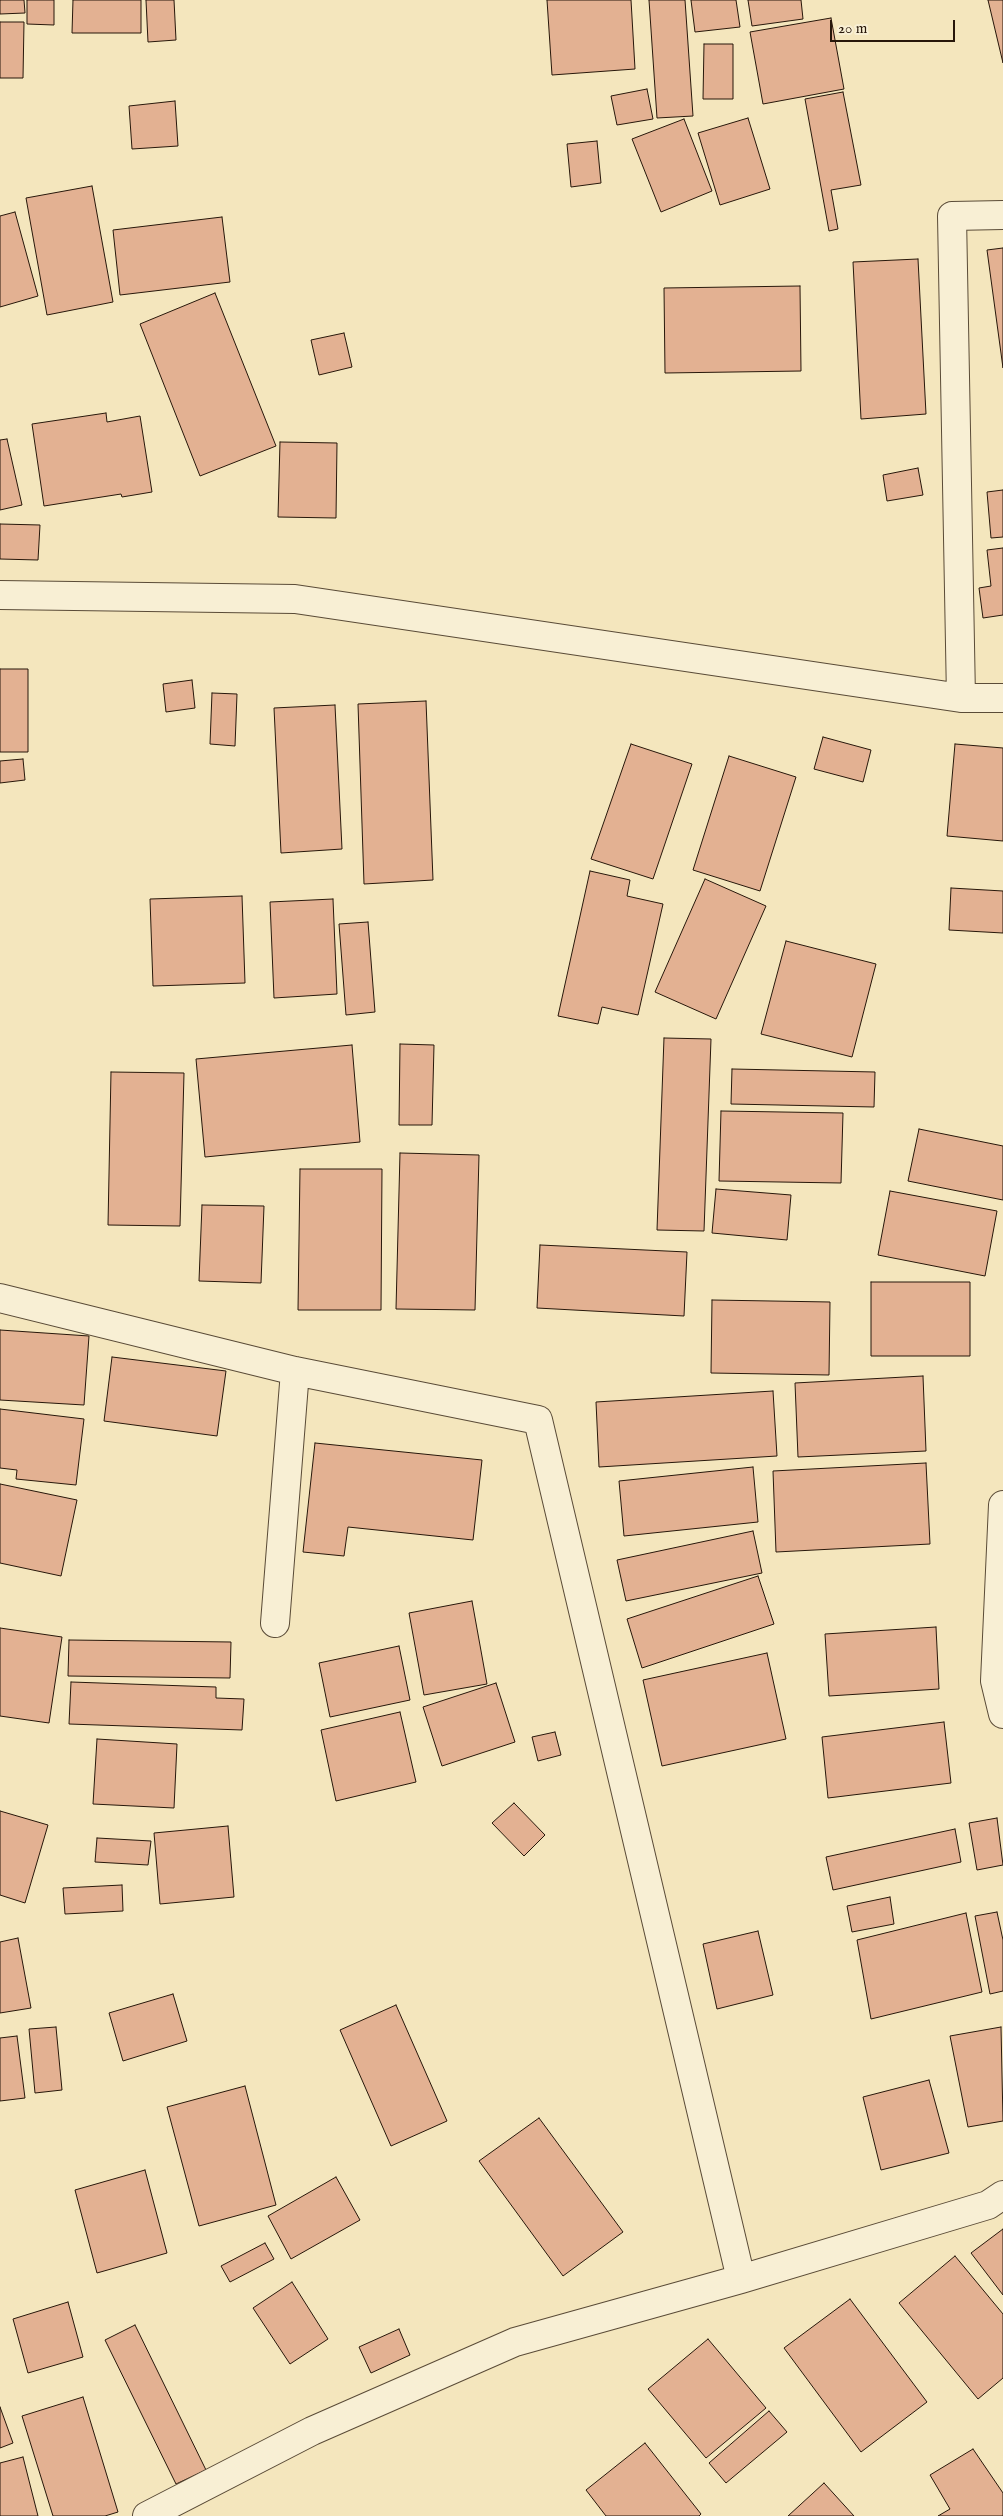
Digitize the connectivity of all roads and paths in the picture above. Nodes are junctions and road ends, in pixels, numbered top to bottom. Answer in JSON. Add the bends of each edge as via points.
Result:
{"nodes":[{"id":1,"x":1003,"y":215,"type":"edge"},
{"id":2,"x":0,"y":596,"type":"edge"},
{"id":3,"x":961,"y":698,"type":"junction"},
{"id":4,"x":1003,"y":698,"type":"edge"},
{"id":5,"x":0,"y":1298,"type":"edge"},
{"id":6,"x":295,"y":1371,"type":"junction"},
{"id":7,"x":1003,"y":1505,"type":"edge"},
{"id":8,"x":275,"y":1623,"type":"dead end"},
{"id":9,"x":1003,"y":1714,"type":"edge"},
{"id":10,"x":1003,"y":2195,"type":"edge"},
{"id":11,"x":741,"y":2279,"type":"junction"},
{"id":12,"x":147,"y":2516,"type":"edge"}],
"edges":[{"from":1,"to":3,"type":"street","via":[[952,216]]},
{"from":2,"to":3,"type":"street","via":[[295,600]]},
{"from":3,"to":4,"type":"street"},
{"from":5,"to":6,"type":"street"},
{"from":6,"to":8,"type":"street"},
{"from":6,"to":11,"type":"street","via":[[538,1420]]},
{"from":7,"to":9,"type":"street","via":[[995,1681]]},
{"from":10,"to":11,"type":"street","via":[[988,2205]]},
{"from":11,"to":12,"type":"street","via":[[514,2342],[312,2432]]}]}
